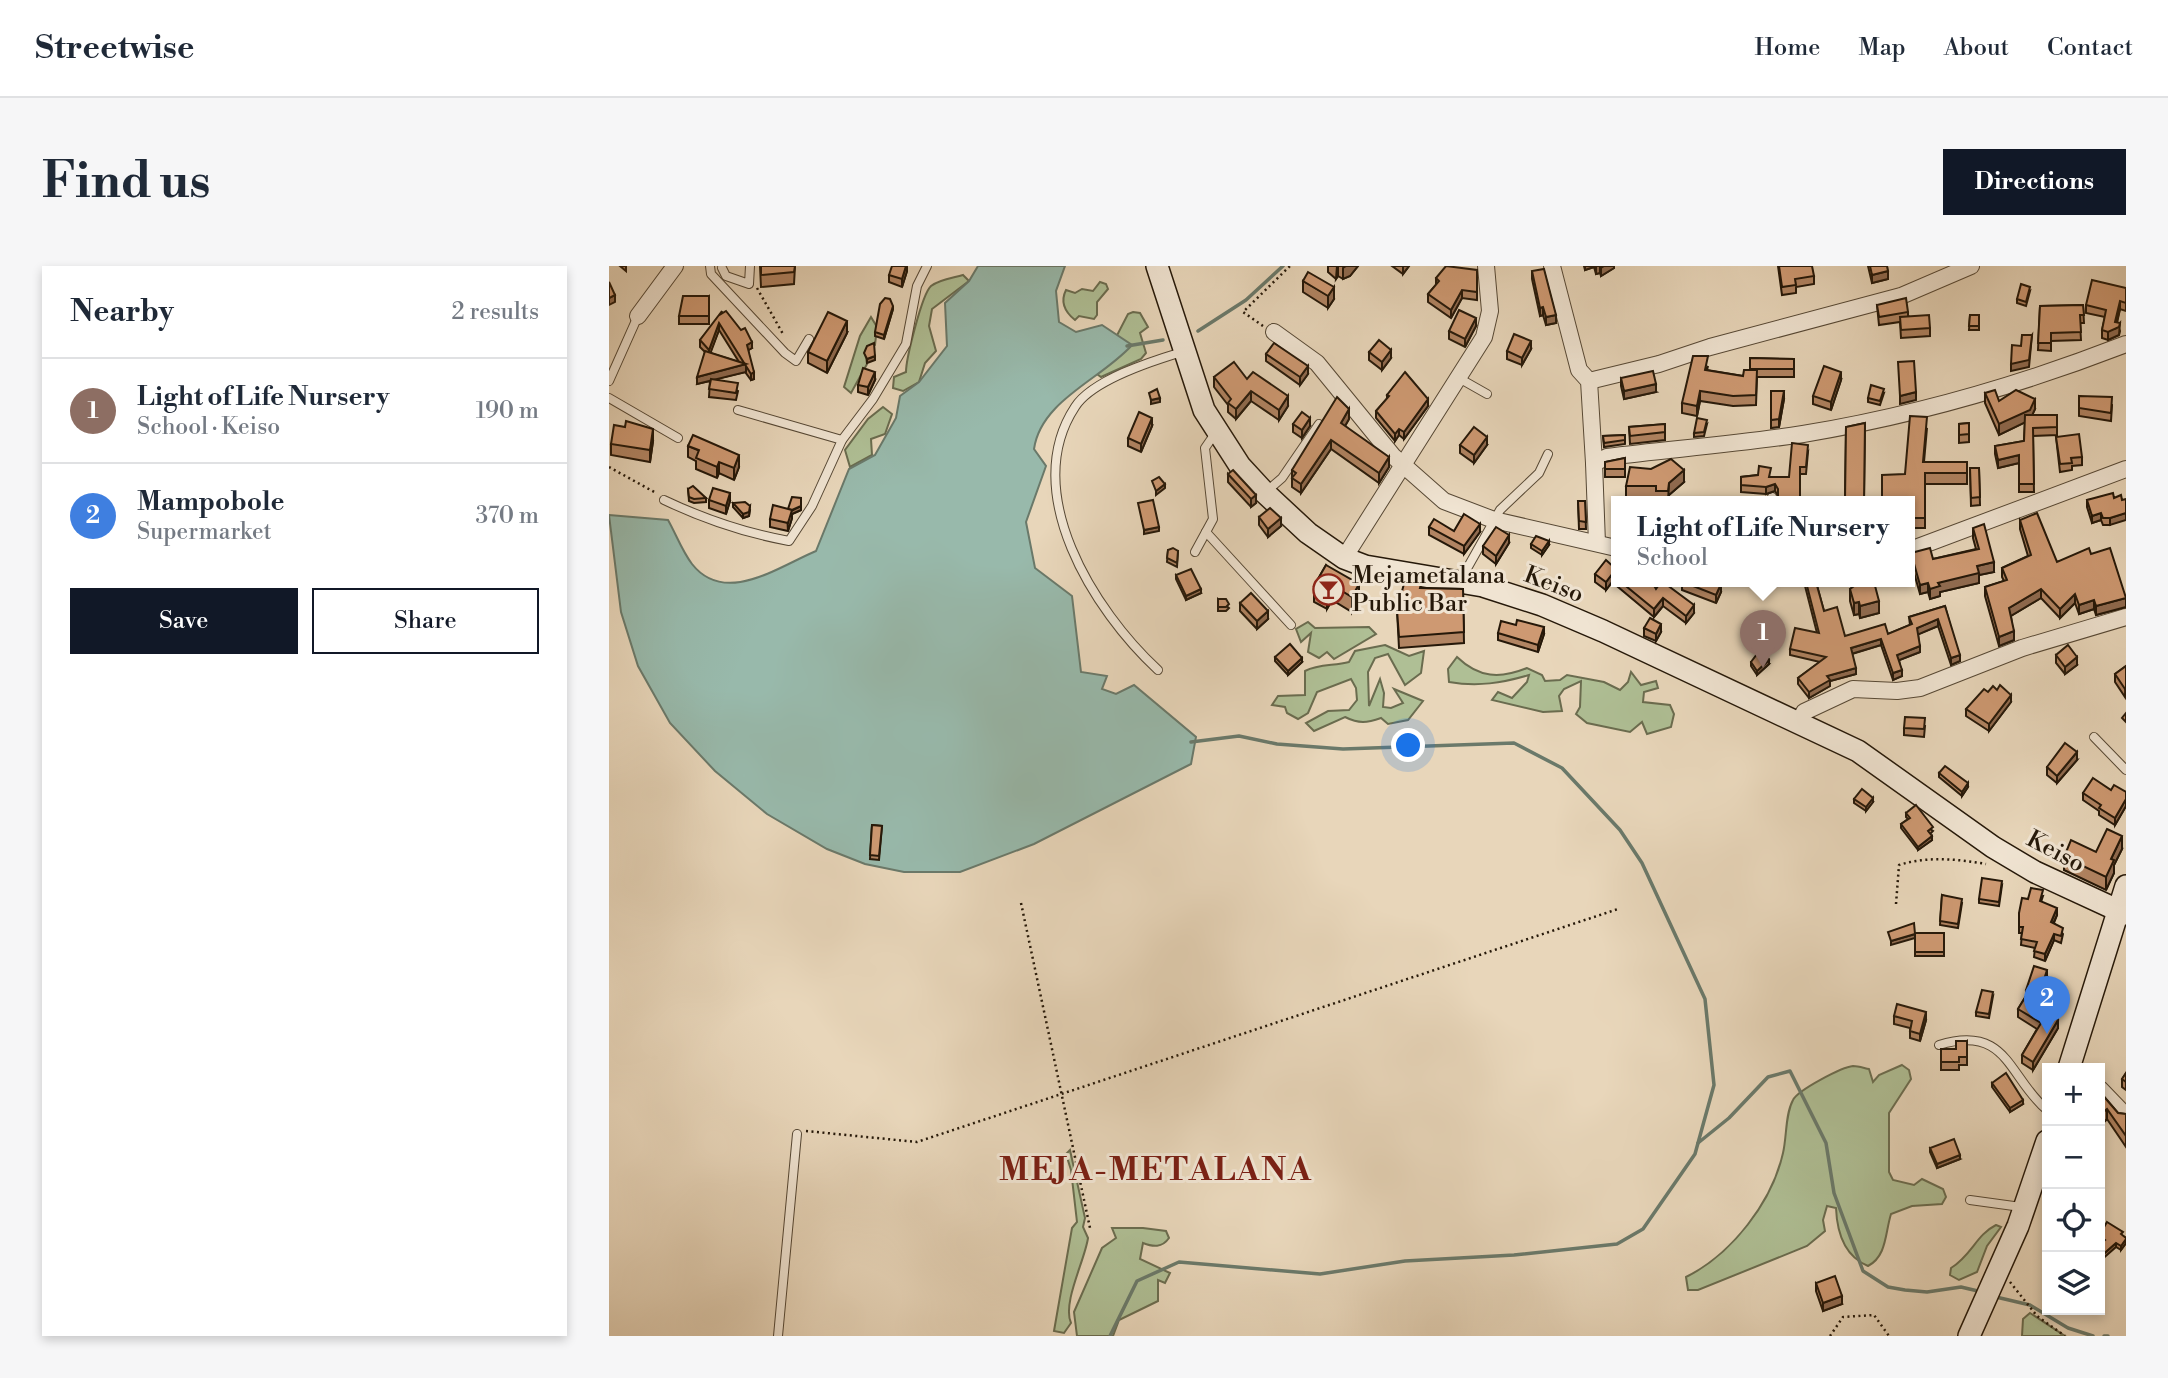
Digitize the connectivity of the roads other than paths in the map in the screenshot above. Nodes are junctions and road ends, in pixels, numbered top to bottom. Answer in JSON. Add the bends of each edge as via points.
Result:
{"nodes":[{"id":1,"x":675,"y":266,"type":"edge"},
{"id":2,"x":711,"y":266,"type":"edge"},
{"id":3,"x":750,"y":266,"type":"edge"},
{"id":4,"x":927,"y":266,"type":"edge"},
{"id":5,"x":1157,"y":266,"type":"edge"},
{"id":6,"x":1486,"y":266,"type":"edge"},
{"id":7,"x":1552,"y":266,"type":"edge"},
{"id":8,"x":1971,"y":266,"type":"edge"},
{"id":9,"x":723,"y":267,"type":"edge"},
{"id":10,"x":638,"y":316,"type":"joint"},
{"id":11,"x":1274,"y":332,"type":"road end"},
{"id":12,"x":809,"y":340,"type":"dead end"},
{"id":13,"x":2126,"y":344,"type":"edge"},
{"id":14,"x":1184,"y":352,"type":"junction"},
{"id":15,"x":1457,"y":377,"type":"junction"},
{"id":16,"x":609,"y":381,"type":"edge"},
{"id":17,"x":1589,"y":381,"type":"junction"},
{"id":18,"x":1487,"y":394,"type":"dead end"},
{"id":19,"x":609,"y":398,"type":"edge"},
{"id":20,"x":738,"y":410,"type":"dead end"},
{"id":21,"x":1319,"y":424,"type":"edge"},
{"id":22,"x":1216,"y":432,"type":"junction"},
{"id":23,"x":678,"y":438,"type":"dead end"},
{"id":24,"x":842,"y":440,"type":"junction"},
{"id":25,"x":1548,"y":454,"type":"dead end"},
{"id":26,"x":1402,"y":463,"type":"junction"},
{"id":27,"x":1594,"y":463,"type":"junction"},
{"id":28,"x":2126,"y":469,"type":"edge"},
{"id":29,"x":1265,"y":493,"type":"junction"},
{"id":30,"x":664,"y":500,"type":"road end"},
{"id":31,"x":1494,"y":520,"type":"junction"},
{"id":32,"x":1206,"y":532,"type":"junction"},
{"id":33,"x":1597,"y":543,"type":"junction"},
{"id":34,"x":1611,"y":547,"type":"edge"},
{"id":35,"x":1915,"y":548,"type":"edge"},
{"id":36,"x":1195,"y":552,"type":"dead end"},
{"id":37,"x":1344,"y":558,"type":"junction"},
{"id":38,"x":1459,"y":581,"type":"junction"},
{"id":39,"x":2126,"y":617,"type":"edge"},
{"id":40,"x":1291,"y":625,"type":"dead end"},
{"id":41,"x":1158,"y":670,"type":"dead end"},
{"id":42,"x":1799,"y":724,"type":"junction"},
{"id":43,"x":2094,"y":737,"type":"dead end"},
{"id":44,"x":2126,"y":770,"type":"edge"},
{"id":45,"x":2126,"y":886,"type":"edge"},
{"id":46,"x":2122,"y":913,"type":"edge"},
{"id":47,"x":1939,"y":1045,"type":"dead end"},
{"id":48,"x":2072,"y":1063,"type":"edge"},
{"id":49,"x":2105,"y":1094,"type":"edge"},
{"id":50,"x":2042,"y":1104,"type":"edge"},
{"id":51,"x":2126,"y":1115,"type":"edge"},
{"id":52,"x":797,"y":1134,"type":"road end"},
{"id":53,"x":2042,"y":1156,"type":"edge"},
{"id":54,"x":1970,"y":1200,"type":"dead end"},
{"id":55,"x":2024,"y":1208,"type":"junction"},
{"id":56,"x":778,"y":1336,"type":"edge"},
{"id":57,"x":1969,"y":1336,"type":"edge"}],
"edges":[{"from":1,"to":10,"type":"street"},
{"from":2,"to":9,"type":"lane"},
{"from":2,"to":12,"type":"lane","via":[[711,274],[791,358],[796,360]]},
{"from":3,"to":9,"type":"lane","via":[[749,284],[726,276]]},
{"from":4,"to":24,"type":"lane","via":[[917,286],[906,344]]},
{"from":5,"to":14,"type":"street","name":"Keiso"},
{"from":6,"to":15,"type":"street","via":[[1490,311],[1484,337]]},
{"from":7,"to":17,"type":"street","via":[[1579,370]]},
{"from":8,"to":17,"type":"street","via":[[1901,296]]},
{"from":10,"to":16,"type":"lane"},
{"from":11,"to":26,"type":"street","via":[[1317,363]]},
{"from":13,"to":27,"type":"street","via":[[1914,412],[1804,433],[1607,457]]},
{"from":14,"to":22,"type":"street","name":"Keiso"},
{"from":14,"to":41,"type":"lane","via":[[1097,387],[1076,405],[1060,439],[1054,494],[1084,579],[1133,647]]},
{"from":15,"to":18,"type":"lane"},
{"from":15,"to":26,"type":"street"},
{"from":17,"to":27,"type":"street"},
{"from":19,"to":23,"type":"lane"},
{"from":20,"to":24,"type":"lane"},
{"from":21,"to":29,"type":"lane","via":[[1282,478]]},
{"from":22,"to":29,"type":"street","name":"Keiso"},
{"from":22,"to":32,"type":"lane","via":[[1205,448],[1213,519]]},
{"from":24,"to":30,"type":"lane","via":[[812,506],[789,541],[746,532]]},
{"from":25,"to":31,"type":"lane","via":[[1539,473]]},
{"from":26,"to":31,"type":"street","via":[[1444,501]]},
{"from":26,"to":37,"type":"street"},
{"from":27,"to":33,"type":"street"},
{"from":28,"to":35,"type":"street"},
{"from":29,"to":37,"type":"street","name":"Keiso","via":[[1308,533]]},
{"from":31,"to":33,"type":"street"},
{"from":31,"to":38,"type":"lane"},
{"from":32,"to":36,"type":"lane"},
{"from":32,"to":40,"type":"lane"},
{"from":33,"to":34,"type":"street"},
{"from":37,"to":38,"type":"street","name":"Keiso","via":[[1365,566]]},
{"from":38,"to":42,"type":"street","name":"Keiso","via":[[1542,604]]},
{"from":39,"to":42,"type":"street","via":[[2022,648],[1920,688],[1853,689],[1804,712]]},
{"from":42,"to":46,"type":"street","name":"Keiso","via":[[1858,751],[2035,872]]},
{"from":43,"to":44,"type":"lane"},
{"from":45,"to":46,"type":"street"},
{"from":46,"to":48,"type":"street"},
{"from":47,"to":50,"type":"lane","via":[[1960,1039],[2000,1052]]},
{"from":49,"to":51,"type":"street"},
{"from":52,"to":56,"type":"lane"},
{"from":53,"to":55,"type":"street"},
{"from":54,"to":55,"type":"lane"},
{"from":55,"to":57,"type":"street"}]}
